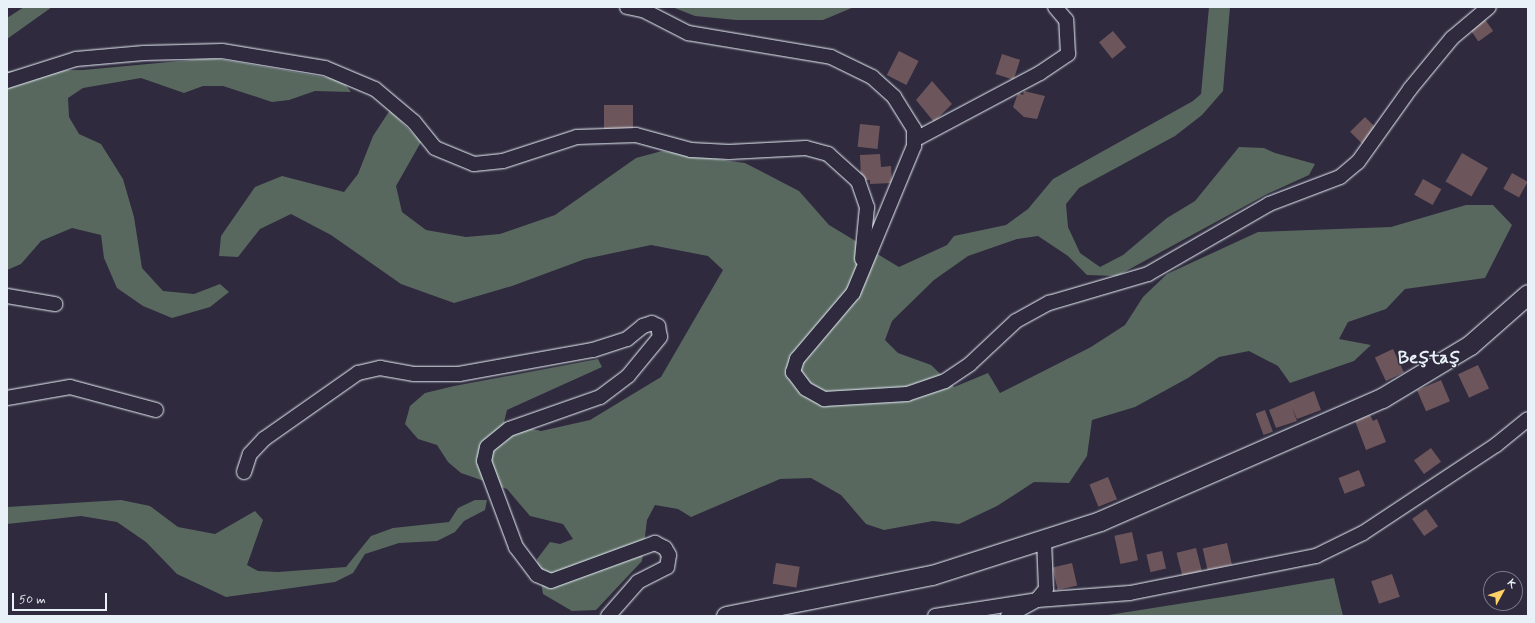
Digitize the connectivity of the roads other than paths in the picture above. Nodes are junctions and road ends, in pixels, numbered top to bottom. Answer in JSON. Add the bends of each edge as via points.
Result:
{"nodes":[{"id":1,"x":627,"y":7,"type":"edge"},
{"id":2,"x":1055,"y":7,"type":"edge"},
{"id":3,"x":1489,"y":7,"type":"edge"},
{"id":4,"x":7,"y":81,"type":"edge"},
{"id":5,"x":914,"y":140,"type":"junction"},
{"id":6,"x":860,"y":275,"type":"junction"},
{"id":7,"x":1528,"y":294,"type":"edge"},
{"id":8,"x":7,"y":296,"type":"edge"},
{"id":9,"x":55,"y":304,"type":"dead end"},
{"id":10,"x":7,"y":398,"type":"edge"},
{"id":11,"x":156,"y":410,"type":"dead end"},
{"id":12,"x":1528,"y":419,"type":"edge"},
{"id":13,"x":244,"y":472,"type":"dead end"},
{"id":14,"x":1044,"y":539,"type":"junction"},
{"id":15,"x":1038,"y":600,"type":"junction"},
{"id":16,"x":608,"y":616,"type":"edge"},
{"id":17,"x":726,"y":616,"type":"edge"},
{"id":18,"x":935,"y":616,"type":"edge"},
{"id":19,"x":1008,"y":616,"type":"edge"}],
"edges":[{"from":1,"to":5,"type":"street","via":[[643,10],[688,33],[831,57],[872,77],[894,97],[914,129]]},
{"from":2,"to":5,"type":"street","via":[[1066,20],[1068,54],[1040,73]]},
{"from":3,"to":6,"type":"street","via":[[1452,38],[1410,89],[1358,162],[1340,177],[1269,204],[1148,274],[1049,303],[1016,320],[970,364],[945,381],[908,394],[854,398],[824,399],[806,389],[793,372],[796,360],[853,293]]},
{"from":4,"to":6,"type":"street","via":[[76,59],[144,53],[222,51],[325,68],[375,89],[414,122],[435,148],[474,164],[503,161],[577,137],[636,135],[691,150],[729,152],[806,148],[828,154],[858,181],[866,207]]},
{"from":5,"to":6,"type":"street"},
{"from":7,"to":14,"type":"street","via":[[1470,345],[1382,398],[1100,521]]},
{"from":8,"to":9,"type":"street"},
{"from":10,"to":11,"type":"street","via":[[70,387]]},
{"from":12,"to":15,"type":"street","via":[[1496,444],[1369,530],[1316,556],[1130,593]]},
{"from":13,"to":16,"type":"street","via":[[250,454],[264,439],[358,374],[380,368],[414,374],[459,374],[593,350],[627,339],[643,326],[652,323],[658,326],[660,337],[628,376],[600,398],[509,429],[487,448],[484,461],[516,547],[536,575],[551,581],[655,543],[665,548],[669,554],[667,567],[638,582]]},
{"from":14,"to":15,"type":"street","via":[[1046,589]]},
{"from":14,"to":17,"type":"street","via":[[932,575]]},
{"from":15,"to":18,"type":"street"},
{"from":15,"to":19,"type":"street"}]}
